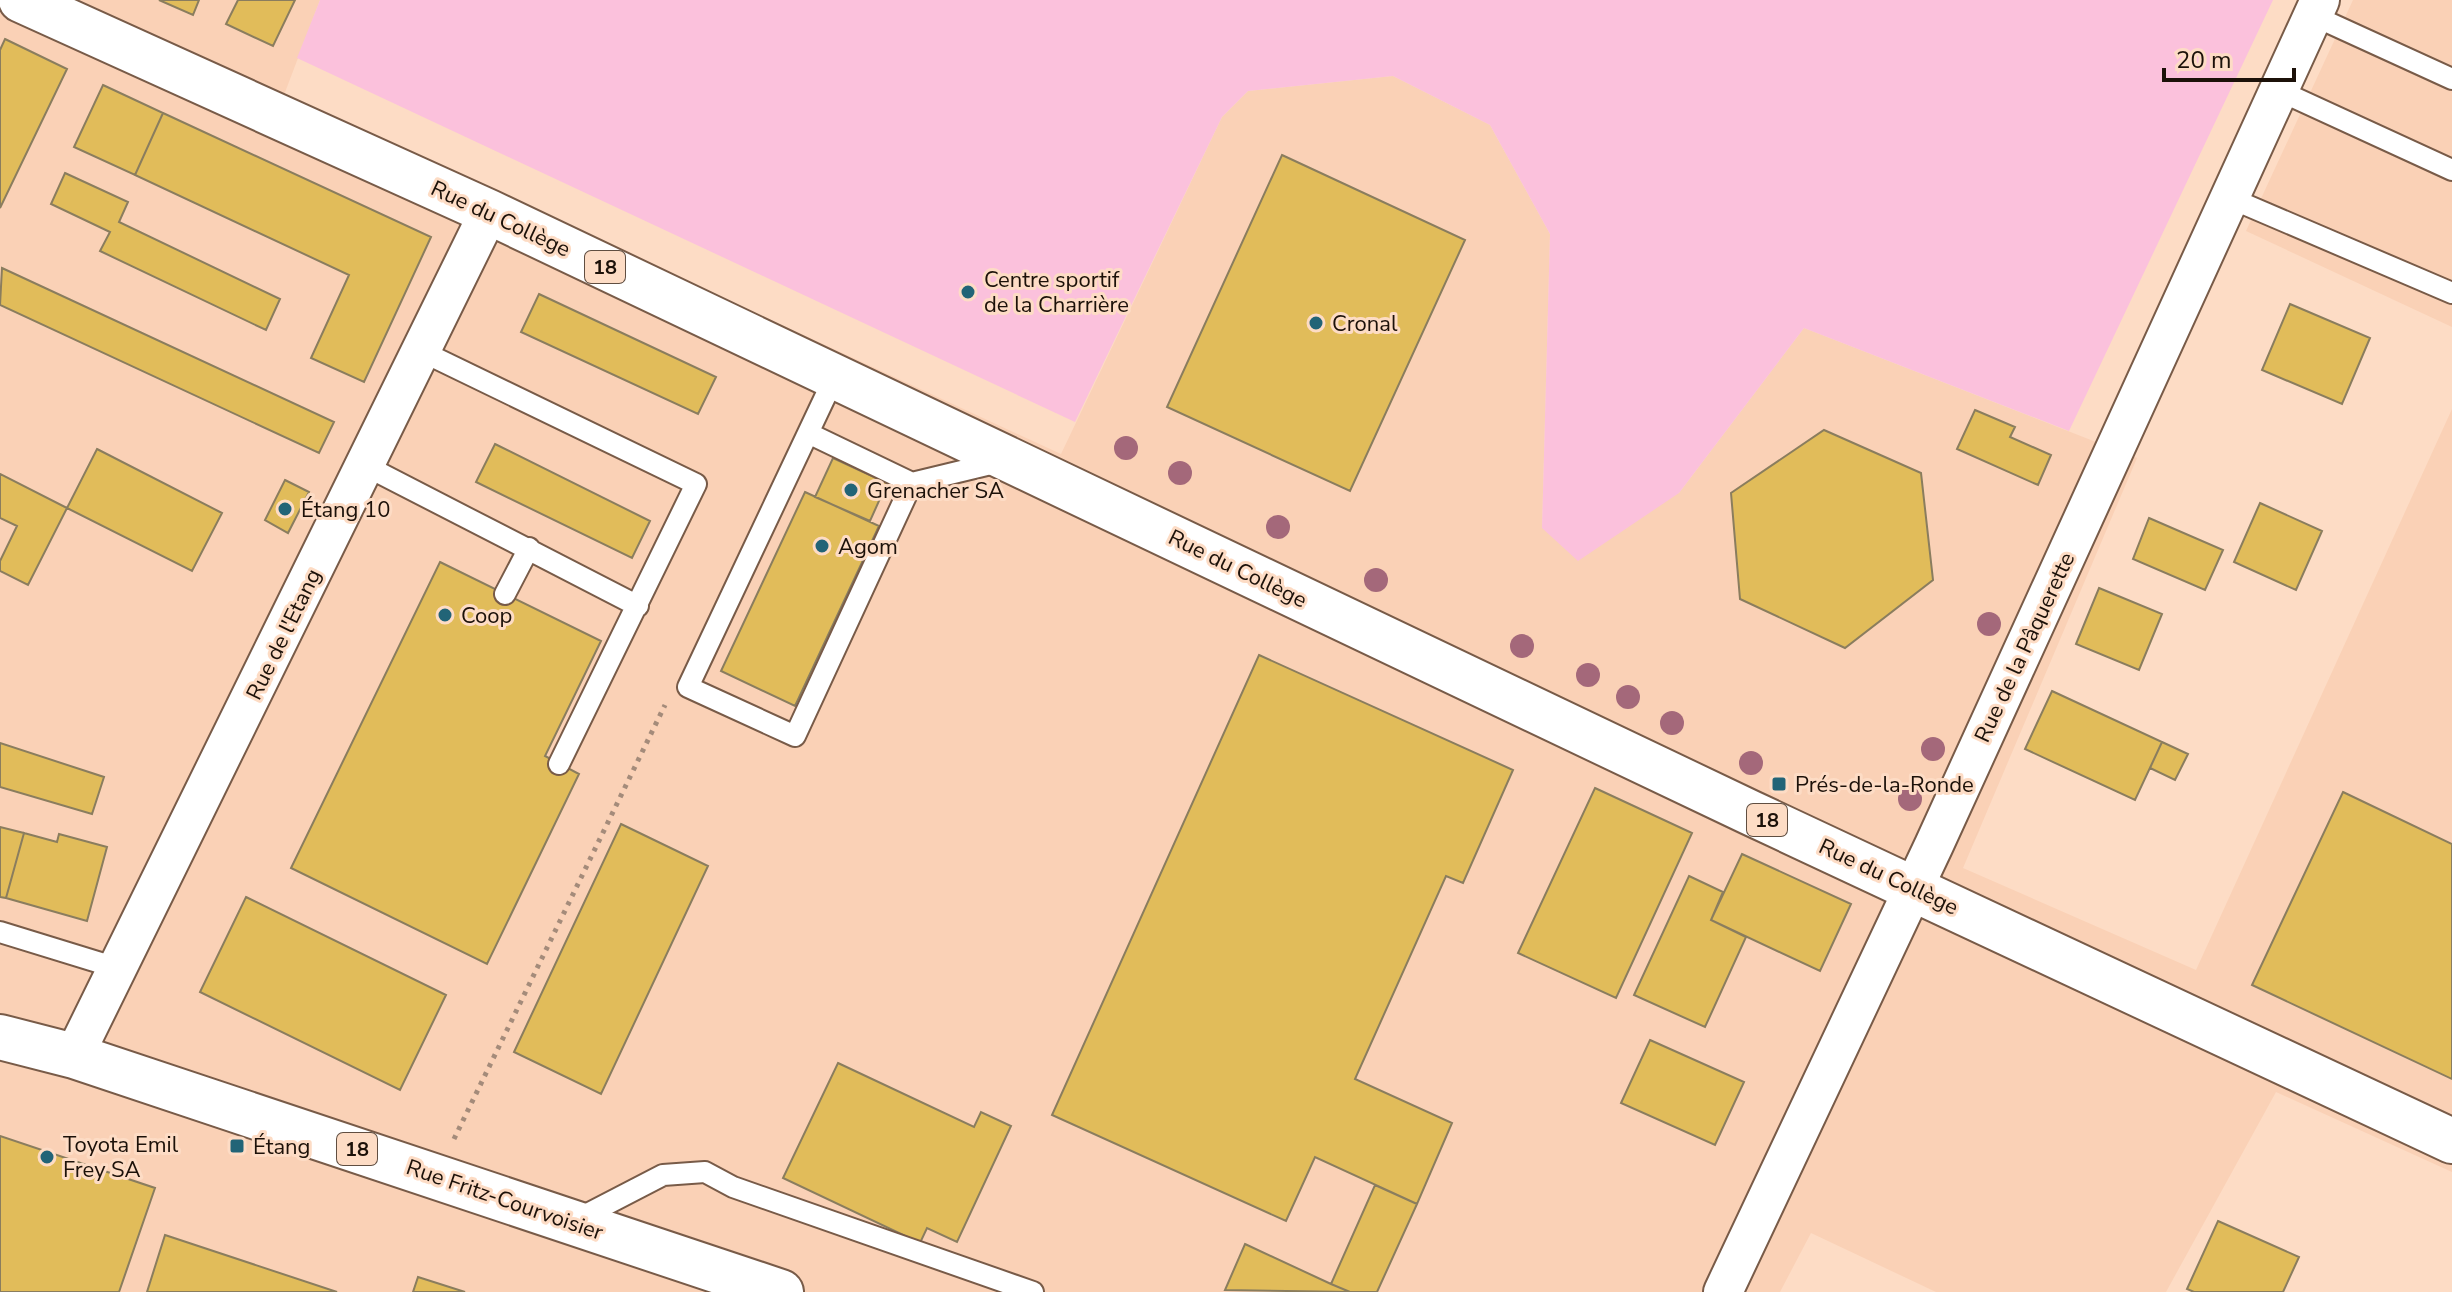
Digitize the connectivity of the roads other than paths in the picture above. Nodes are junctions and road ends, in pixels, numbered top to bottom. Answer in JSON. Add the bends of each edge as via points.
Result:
{"nodes":[{"id":1,"x":21,"y":0,"type":"edge"},
{"id":2,"x":2316,"y":8,"type":"edge"},
{"id":3,"x":2452,"y":79,"type":"edge"},
{"id":4,"x":2278,"y":90,"type":"junction"},
{"id":5,"x":2452,"y":170,"type":"edge"},
{"id":6,"x":2230,"y":198,"type":"junction"},
{"id":7,"x":489,"y":212,"type":"junction"},
{"id":8,"x":2452,"y":293,"type":"edge"},
{"id":9,"x":421,"y":351,"type":"junction"},
{"id":10,"x":835,"y":376,"type":"junction"},
{"id":11,"x":808,"y":433,"type":"junction"},
{"id":12,"x":1010,"y":459,"type":"junction"},
{"id":13,"x":366,"y":466,"type":"junction"},
{"id":14,"x":912,"y":483,"type":"junction"},
{"id":15,"x":529,"y":548,"type":"junction"},
{"id":16,"x":505,"y":594,"type":"dead end"},
{"id":17,"x":638,"y":606,"type":"junction"},
{"id":18,"x":559,"y":764,"type":"dead end"},
{"id":19,"x":1914,"y":887,"type":"junction"},
{"id":20,"x":0,"y":932,"type":"edge"},
{"id":21,"x":117,"y":968,"type":"junction"},
{"id":22,"x":0,"y":1037,"type":"edge"},
{"id":23,"x":74,"y":1056,"type":"junction"},
{"id":24,"x":2452,"y":1141,"type":"edge"},
{"id":25,"x":571,"y":1223,"type":"junction"},
{"id":26,"x":781,"y":1292,"type":"edge"},
{"id":27,"x":1033,"y":1292,"type":"edge"},
{"id":28,"x":1723,"y":1292,"type":"edge"}],
"edges":[{"from":1,"to":7,"type":"main road","name":"Rue du Collège","number":"18"},
{"from":2,"to":3,"type":"lane"},
{"from":2,"to":4,"type":"street","name":"Rue de la Pâquerette"},
{"from":4,"to":5,"type":"lane"},
{"from":4,"to":6,"type":"street","name":"Rue de la Pâquerette"},
{"from":6,"to":8,"type":"lane"},
{"from":6,"to":19,"type":"street","name":"Rue de la Pâquerette"},
{"from":7,"to":9,"type":"street","name":"Rue de l'Etang"},
{"from":7,"to":10,"type":"main road","name":"Rue du Collège","number":"18"},
{"from":9,"to":13,"type":"street","name":"Rue de l'Etang"},
{"from":9,"to":17,"type":"lane","via":[[696,484]]},
{"from":10,"to":11,"type":"lane"},
{"from":10,"to":12,"type":"main road","name":"Rue du Collège","number":"18"},
{"from":11,"to":14,"type":"lane"},
{"from":11,"to":14,"type":"lane","via":[[688,687],[795,736]]},
{"from":12,"to":14,"type":"lane"},
{"from":12,"to":19,"type":"main road","name":"Rue du Collège","number":"18"},
{"from":13,"to":15,"type":"lane"},
{"from":13,"to":21,"type":"street","name":"Rue de l'Etang"},
{"from":15,"to":16,"type":"lane"},
{"from":15,"to":17,"type":"lane"},
{"from":17,"to":18,"type":"lane"},
{"from":19,"to":24,"type":"main road","name":"Rue du Collège","number":"18"},
{"from":19,"to":28,"type":"street","name":"Rue de la Pâquerette"},
{"from":20,"to":21,"type":"lane"},
{"from":21,"to":23,"type":"street","name":"Rue de l'Etang"},
{"from":22,"to":23,"type":"main road","name":"Rue Fritz-Courvoisier","number":"18"},
{"from":23,"to":25,"type":"main road","name":"Rue Fritz-Courvoisier","number":"18"},
{"from":25,"to":26,"type":"main road","name":"Rue Fritz-Courvoisier","number":"18"},
{"from":25,"to":27,"type":"lane","via":[[663,1175],[705,1172],[733,1187]]}]}
